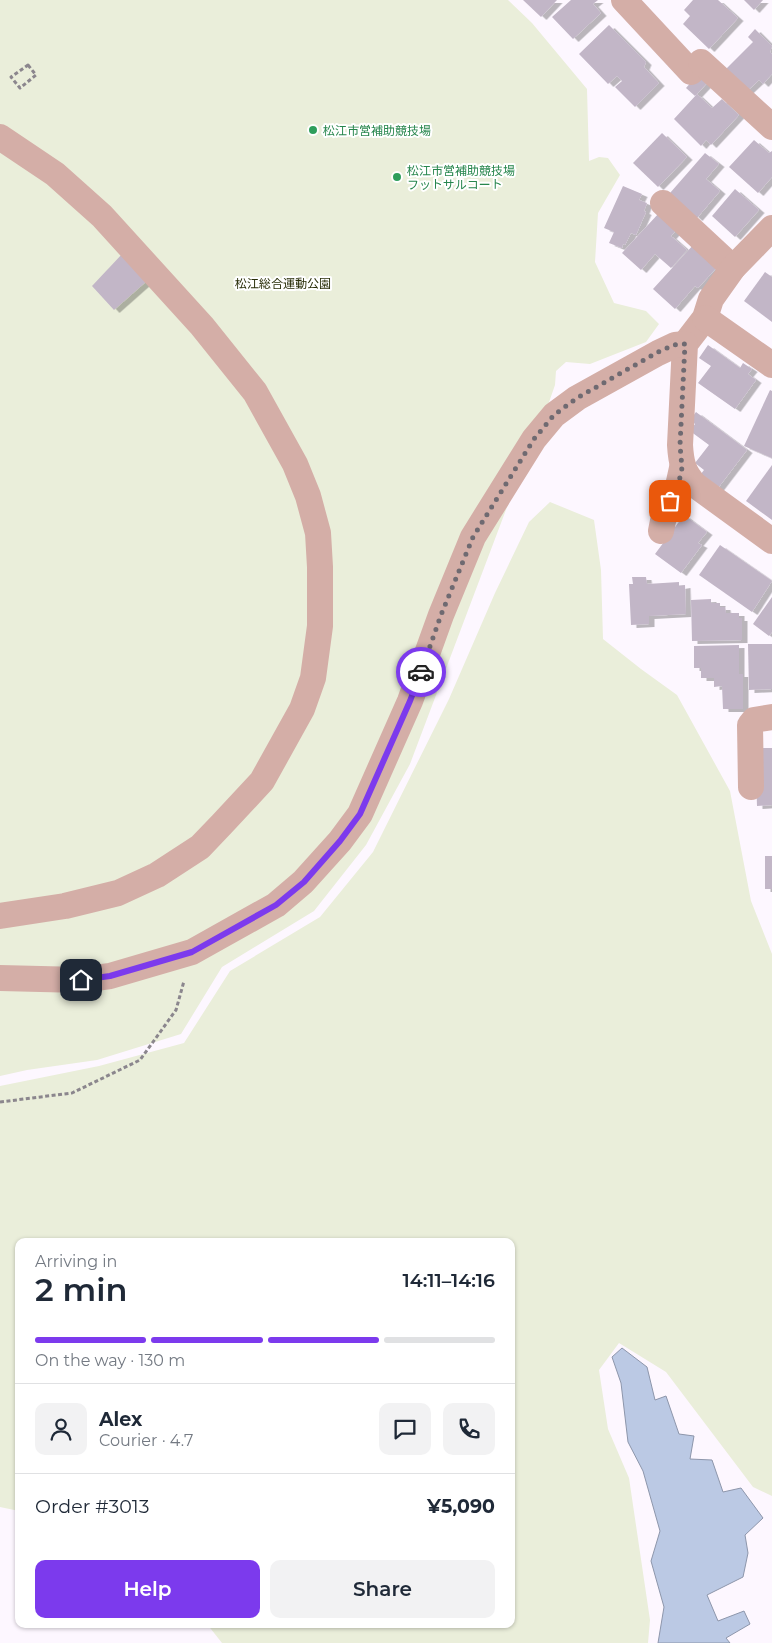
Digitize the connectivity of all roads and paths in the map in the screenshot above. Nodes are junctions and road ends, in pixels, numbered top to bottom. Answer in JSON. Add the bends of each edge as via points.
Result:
{"nodes":[{"id":1,"x":624,"y":0,"type":"edge"},
{"id":2,"x":11,"y":77,"type":"joint"},
{"id":3,"x":772,"y":128,"type":"edge"},
{"id":4,"x":0,"y":137,"type":"edge"},
{"id":5,"x":663,"y":202,"type":"dead end"},
{"id":6,"x":772,"y":228,"type":"edge"},
{"id":7,"x":733,"y":268,"type":"junction"},
{"id":8,"x":705,"y":318,"type":"junction"},
{"id":9,"x":685,"y":344,"type":"junction"},
{"id":10,"x":772,"y":365,"type":"edge"},
{"id":11,"x":682,"y":468,"type":"junction"},
{"id":12,"x":661,"y":531,"type":"dead end"},
{"id":13,"x":772,"y":541,"type":"edge"},
{"id":14,"x":772,"y":717,"type":"edge"},
{"id":15,"x":750,"y":787,"type":"dead end"},
{"id":16,"x":0,"y":916,"type":"edge"},
{"id":17,"x":192,"y":952,"type":"junction"},
{"id":18,"x":0,"y":978,"type":"edge"},
{"id":19,"x":0,"y":1102,"type":"edge"}],
"edges":[{"from":1,"to":3,"type":"street","via":[[696,67]]},
{"from":2,"to":2,"type":"path","via":[[28,65],[36,75],[20,88]]},
{"from":4,"to":16,"type":"street","via":[[55,174],[102,216],[202,326],[255,392],[295,464],[308,496],[318,533],[320,567],[320,626],[313,678],[302,709],[262,781],[200,847],[157,875],[118,894]]},
{"from":5,"to":7,"type":"street"},
{"from":6,"to":7,"type":"street"},
{"from":7,"to":8,"type":"street","via":[[711,299]]},
{"from":8,"to":9,"type":"street"},
{"from":8,"to":10,"type":"street"},
{"from":9,"to":11,"type":"street","via":[[680,445]]},
{"from":9,"to":17,"type":"street","via":[[658,352],[577,398],[554,415],[534,439],[473,537],[410,701],[360,814],[304,882],[276,905]]},
{"from":11,"to":12,"type":"street"},
{"from":11,"to":13,"type":"street","via":[[695,485]]},
{"from":14,"to":15,"type":"street","via":[[754,720],[750,725]]},
{"from":17,"to":18,"type":"street","via":[[110,976],[81,980]]},
{"from":17,"to":19,"type":"path","via":[[176,1010],[140,1060],[72,1093]]}]}
